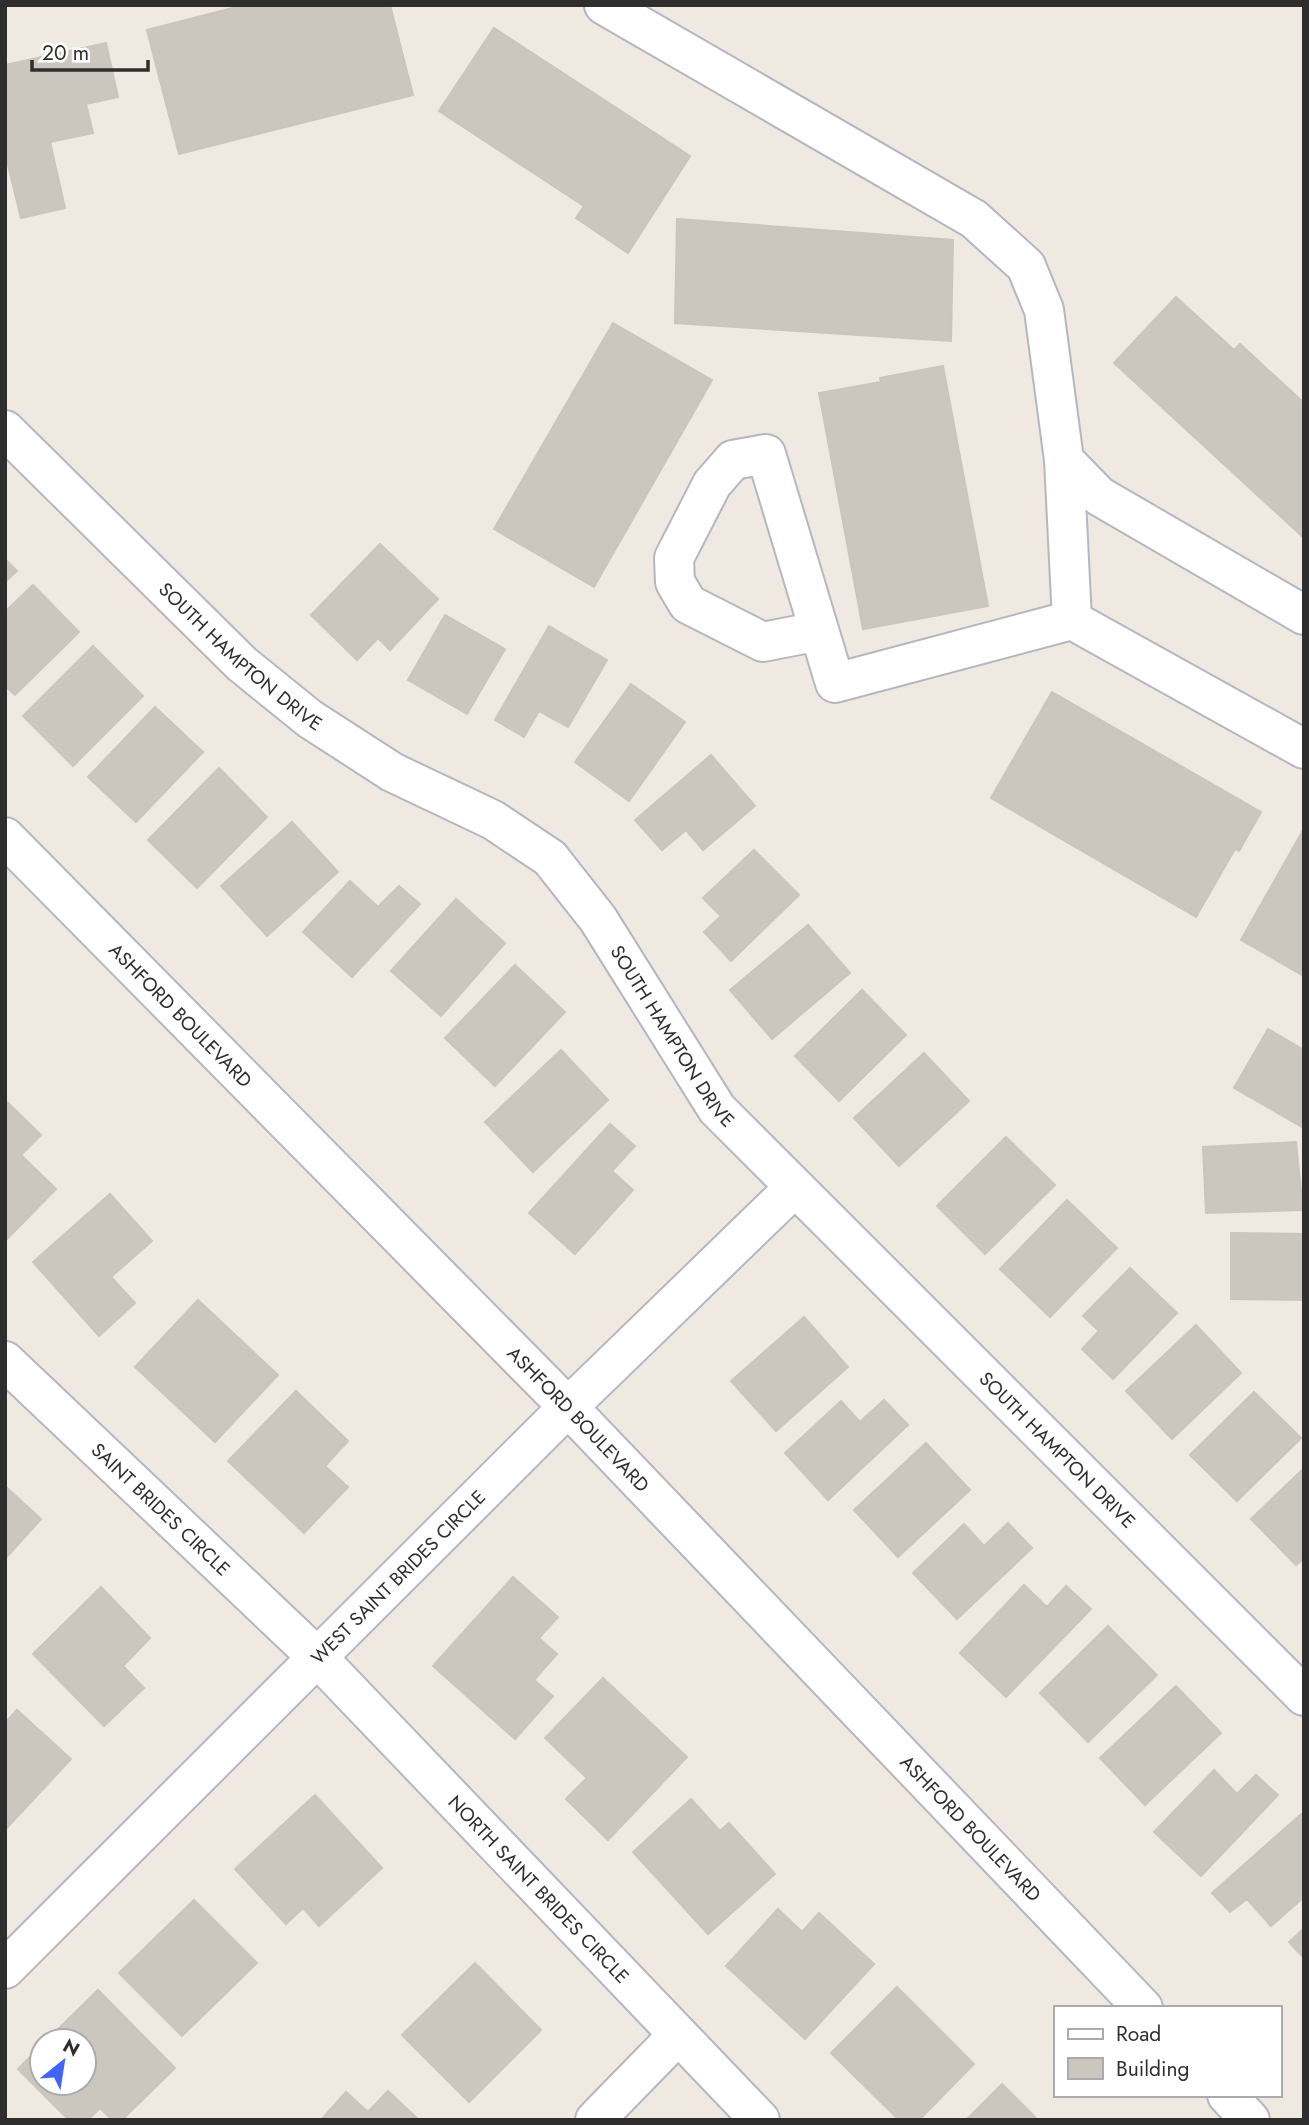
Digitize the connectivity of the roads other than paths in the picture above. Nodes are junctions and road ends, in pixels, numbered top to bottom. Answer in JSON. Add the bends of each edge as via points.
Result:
{"nodes":[{"id":1,"x":604,"y":5,"type":"edge"},
{"id":2,"x":5,"y":430,"type":"edge"},
{"id":3,"x":1064,"y":460,"type":"junction"},
{"id":4,"x":1304,"y":615,"type":"edge"},
{"id":5,"x":1072,"y":620,"type":"junction"},
{"id":6,"x":818,"y":631,"type":"junction"},
{"id":7,"x":1304,"y":749,"type":"edge"},
{"id":8,"x":5,"y":837,"type":"edge"},
{"id":9,"x":794,"y":1188,"type":"junction"},
{"id":10,"x":5,"y":1361,"type":"edge"},
{"id":11,"x":568,"y":1407,"type":"junction"},
{"id":12,"x":317,"y":1657,"type":"junction"},
{"id":13,"x":1304,"y":1696,"type":"edge"},
{"id":14,"x":5,"y":1969,"type":"edge"},
{"id":15,"x":1141,"y":2006,"type":"edge"},
{"id":16,"x":678,"y":2035,"type":"junction"},
{"id":17,"x":1229,"y":2097,"type":"edge"},
{"id":18,"x":594,"y":2120,"type":"edge"},
{"id":19,"x":760,"y":2120,"type":"edge"},
{"id":20,"x":1251,"y":2120,"type":"edge"}],
"edges":[{"from":1,"to":3,"type":"street","via":[[974,219],[1026,266],[1044,310]]},
{"from":2,"to":9,"type":"street","name":"SOUTH HAMPTON DRIVE","via":[[242,664],[310,719],[392,772],[493,820],[550,858],[598,919],[717,1110]]},
{"from":3,"to":4,"type":"street","via":[[1099,496]]},
{"from":3,"to":5,"type":"street"},
{"from":5,"to":6,"type":"street","via":[[835,683]]},
{"from":5,"to":7,"type":"street"},
{"from":6,"to":6,"type":"street","via":[[765,454],[733,460],[712,484],[674,558],[675,582],[688,604],[763,642]]},
{"from":8,"to":11,"type":"street","name":"ASHFORD BOULEVARD"},
{"from":9,"to":11,"type":"street","name":"WEST SAINT BRIDES CIRCLE"},
{"from":9,"to":13,"type":"street","name":"SOUTH HAMPTON DRIVE"},
{"from":10,"to":12,"type":"street","name":"SAINT BRIDES CIRCLE"},
{"from":11,"to":12,"type":"street","name":"WEST SAINT BRIDES CIRCLE"},
{"from":11,"to":15,"type":"street","name":"ASHFORD BOULEVARD"},
{"from":12,"to":14,"type":"street","name":"WEST SAINT BRIDES CIRCLE"},
{"from":12,"to":16,"type":"street","name":"NORTH SAINT BRIDES CIRCLE"},
{"from":16,"to":18,"type":"street"},
{"from":16,"to":19,"type":"street","name":"NORTH SAINT BRIDES CIRCLE"},
{"from":17,"to":20,"type":"street"}]}
